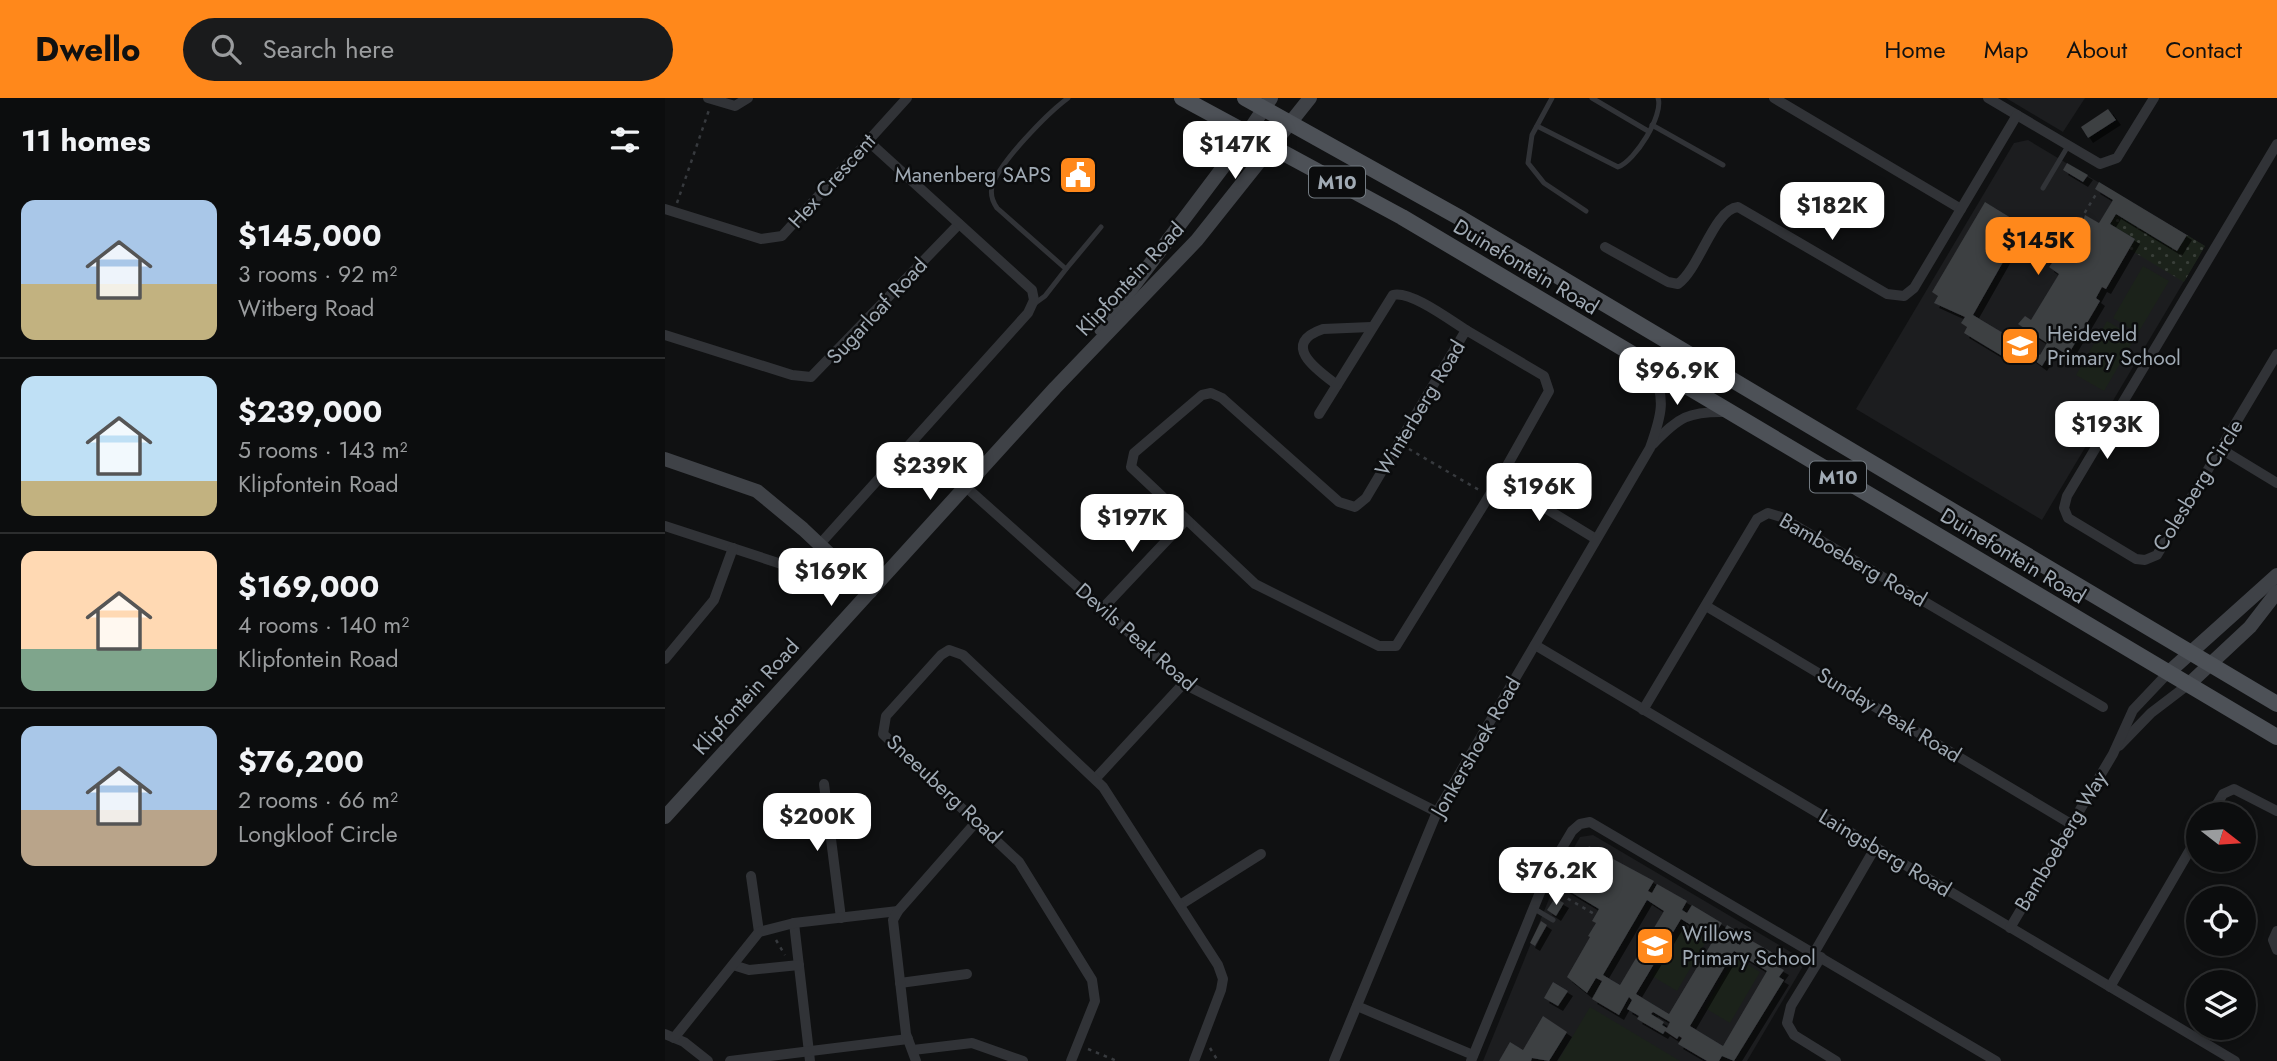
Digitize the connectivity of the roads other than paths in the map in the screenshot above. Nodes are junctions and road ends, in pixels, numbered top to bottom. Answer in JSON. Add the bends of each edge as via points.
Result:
{"nodes":[{"id":1,"x":748,"y":98,"type":"edge"},
{"id":2,"x":907,"y":98,"type":"edge"},
{"id":3,"x":1068,"y":98,"type":"edge"},
{"id":4,"x":1182,"y":98,"type":"edge"},
{"id":5,"x":1245,"y":98,"type":"edge"},
{"id":6,"x":1310,"y":98,"type":"edge"},
{"id":7,"x":1552,"y":98,"type":"edge"},
{"id":8,"x":1592,"y":98,"type":"edge"},
{"id":9,"x":1658,"y":98,"type":"edge"},
{"id":10,"x":1774,"y":98,"type":"edge"},
{"id":11,"x":1988,"y":98,"type":"edge"},
{"id":12,"x":2154,"y":98,"type":"edge"},
{"id":13,"x":709,"y":102,"type":"edge"},
{"id":14,"x":1267,"y":103,"type":"edge"},
{"id":15,"x":2017,"y":115,"type":"junction"},
{"id":16,"x":1291,"y":123,"type":"junction"},
{"id":17,"x":1537,"y":126,"type":"junction"},
{"id":18,"x":1650,"y":128,"type":"junction"},
{"id":19,"x":1248,"y":133,"type":"junction"},
{"id":20,"x":869,"y":141,"type":"junction"},
{"id":21,"x":2277,"y":144,"type":"edge"},
{"id":22,"x":2068,"y":146,"type":"junction"},
{"id":23,"x":1273,"y":147,"type":"junction"},
{"id":24,"x":1723,"y":165,"type":"dead end"},
{"id":25,"x":2043,"y":188,"type":"dead end"},
{"id":26,"x":670,"y":207,"type":"edge"},
{"id":27,"x":1961,"y":209,"type":"junction"},
{"id":28,"x":1586,"y":211,"type":"dead end"},
{"id":29,"x":959,"y":223,"type":"junction"},
{"id":30,"x":1101,"y":227,"type":"dead end"},
{"id":31,"x":1605,"y":247,"type":"dead end"},
{"id":32,"x":1066,"y":269,"type":"junction"},
{"id":33,"x":1033,"y":305,"type":"junction"},
{"id":34,"x":1371,"y":327,"type":"junction"},
{"id":35,"x":1467,"y":330,"type":"junction"},
{"id":36,"x":665,"y":335,"type":"edge"},
{"id":37,"x":2277,"y":354,"type":"edge"},
{"id":38,"x":1652,"y":366,"type":"junction"},
{"id":39,"x":1337,"y":385,"type":"junction"},
{"id":40,"x":1055,"y":388,"type":"junction"},
{"id":41,"x":1729,"y":412,"type":"junction"},
{"id":42,"x":1319,"y":414,"type":"dead end"},
{"id":43,"x":1650,"y":448,"type":"junction"},
{"id":44,"x":2221,"y":449,"type":"junction"},
{"id":45,"x":665,"y":459,"type":"edge"},
{"id":46,"x":1499,"y":480,"type":"junction"},
{"id":47,"x":2277,"y":483,"type":"edge"},
{"id":48,"x":967,"y":488,"type":"junction"},
{"id":49,"x":1185,"y":521,"type":"junction"},
{"id":50,"x":665,"y":526,"type":"edge"},
{"id":51,"x":1596,"y":539,"type":"junction"},
{"id":52,"x":820,"y":544,"type":"junction"},
{"id":53,"x":733,"y":548,"type":"junction"},
{"id":54,"x":806,"y":572,"type":"dead end"},
{"id":55,"x":2277,"y":575,"type":"edge"},
{"id":56,"x":870,"y":592,"type":"junction"},
{"id":57,"x":2277,"y":592,"type":"edge"},
{"id":58,"x":1706,"y":606,"type":"junction"},
{"id":59,"x":1103,"y":608,"type":"junction"},
{"id":60,"x":1535,"y":645,"type":"junction"},
{"id":61,"x":2189,"y":653,"type":"junction"},
{"id":62,"x":665,"y":659,"type":"edge"},
{"id":63,"x":2211,"y":666,"type":"junction"},
{"id":64,"x":2169,"y":672,"type":"junction"},
{"id":65,"x":1184,"y":682,"type":"junction"},
{"id":66,"x":2189,"y":684,"type":"junction"},
{"id":67,"x":2277,"y":704,"type":"edge"},
{"id":68,"x":2103,"y":707,"type":"dead end"},
{"id":69,"x":1643,"y":710,"type":"junction"},
{"id":70,"x":2277,"y":737,"type":"edge"},
{"id":71,"x":2113,"y":754,"type":"junction"},
{"id":72,"x":1096,"y":778,"type":"junction"},
{"id":73,"x":824,"y":784,"type":"dead end"},
{"id":74,"x":2218,"y":802,"type":"edge"},
{"id":75,"x":2277,"y":811,"type":"edge"},
{"id":76,"x":1437,"y":812,"type":"junction"},
{"id":77,"x":665,"y":817,"type":"edge"},
{"id":78,"x":977,"y":821,"type":"junction"},
{"id":79,"x":2071,"y":824,"type":"junction"},
{"id":80,"x":1875,"y":848,"type":"junction"},
{"id":81,"x":1261,"y":855,"type":"dead end"},
{"id":82,"x":2186,"y":857,"type":"edge"},
{"id":83,"x":751,"y":876,"type":"dead end"},
{"id":84,"x":1180,"y":905,"type":"junction"},
{"id":85,"x":1533,"y":908,"type":"junction"},
{"id":86,"x":898,"y":911,"type":"junction"},
{"id":87,"x":841,"y":918,"type":"junction"},
{"id":88,"x":1553,"y":920,"type":"dead end"},
{"id":89,"x":793,"y":923,"type":"junction"},
{"id":90,"x":2010,"y":928,"type":"junction"},
{"id":91,"x":764,"y":930,"type":"junction"},
{"id":92,"x":2277,"y":931,"type":"edge"},
{"id":93,"x":2277,"y":950,"type":"edge"},
{"id":94,"x":1817,"y":955,"type":"junction"},
{"id":95,"x":733,"y":965,"type":"junction"},
{"id":96,"x":795,"y":966,"type":"junction"},
{"id":97,"x":967,"y":974,"type":"dead end"},
{"id":98,"x":900,"y":983,"type":"junction"},
{"id":99,"x":2110,"y":987,"type":"junction"},
{"id":100,"x":1357,"y":1006,"type":"junction"},
{"id":101,"x":670,"y":1036,"type":"edge"},
{"id":102,"x":912,"y":1050,"type":"edge"},
{"id":103,"x":809,"y":1057,"type":"edge"},
{"id":104,"x":1472,"y":1058,"type":"edge"},
{"id":105,"x":708,"y":1061,"type":"edge"},
{"id":106,"x":730,"y":1061,"type":"edge"},
{"id":107,"x":1023,"y":1061,"type":"edge"},
{"id":108,"x":1071,"y":1061,"type":"edge"},
{"id":109,"x":1194,"y":1061,"type":"edge"},
{"id":110,"x":1333,"y":1061,"type":"edge"},
{"id":111,"x":1836,"y":1061,"type":"edge"},
{"id":112,"x":1996,"y":1061,"type":"edge"},
{"id":113,"x":2235,"y":1061,"type":"edge"}],
"edges":[{"from":1,"to":13,"type":"street","via":[[735,106]]},
{"from":2,"to":20,"type":"street","name":"Hex Crescent"},
{"from":3,"to":32,"type":"lane","via":[[1021,145],[997,177],[992,196],[997,208]]},
{"from":4,"to":19,"type":"main road","name":"Duinefontein Road","number":"M10"},
{"from":5,"to":14,"type":"main road","name":"Duinefontein Road","number":"M10"},
{"from":6,"to":16,"type":"main road","name":"Klipfontein Road"},
{"from":7,"to":17,"type":"lane"},
{"from":8,"to":18,"type":"lane"},
{"from":9,"to":18,"type":"lane"},
{"from":10,"to":27,"type":"street"},
{"from":11,"to":15,"type":"street"},
{"from":12,"to":22,"type":"street","via":[[2111,163],[2096,163]]},
{"from":14,"to":16,"type":"main road","name":"Duinefontein Road","number":"M10"},
{"from":14,"to":19,"type":"main road","name":"Klipfontein Road"},
{"from":15,"to":22,"type":"street"},
{"from":15,"to":27,"type":"street"},
{"from":16,"to":23,"type":"main road","name":"Klipfontein Road"},
{"from":16,"to":61,"type":"main road","name":"Duinefontein Road","number":"M10","via":[[1462,219]]},
{"from":17,"to":18,"type":"lane","via":[[1618,167],[1632,158]]},
{"from":17,"to":28,"type":"lane","via":[[1528,147],[1528,163],[1535,175]]},
{"from":18,"to":24,"type":"lane"},
{"from":19,"to":23,"type":"main road","name":"Duinefontein Road","number":"M10"},
{"from":19,"to":40,"type":"main road","name":"Klipfontein Road"},
{"from":20,"to":26,"type":"street","name":"Hex Crescent","via":[[775,239],[761,239]]},
{"from":20,"to":29,"type":"street"},
{"from":21,"to":44,"type":"street","name":"Colesberg Circle","via":[[2067,496],[2065,512],[2132,558],[2150,559],[2160,552]]},
{"from":22,"to":25,"type":"lane"},
{"from":23,"to":38,"type":"main road","name":"Duinefontein Road","number":"M10","via":[[1402,217]]},
{"from":23,"to":40,"type":"main road","name":"Klipfontein Road","via":[[1191,247]]},
{"from":27,"to":31,"type":"street","via":[[1914,288],[1899,297],[1738,207],[1723,216],[1689,274],[1678,284]]},
{"from":29,"to":33,"type":"street","via":[[1032,290]]},
{"from":29,"to":36,"type":"street","name":"Sugarloaf Road","via":[[811,377]]},
{"from":30,"to":32,"type":"lane"},
{"from":32,"to":33,"type":"lane"},
{"from":33,"to":52,"type":"street"},
{"from":34,"to":35,"type":"street","via":[[1397,293]]},
{"from":34,"to":39,"type":"street"},
{"from":34,"to":39,"type":"street","via":[[1323,329],[1305,343],[1307,361]]},
{"from":35,"to":46,"type":"street","name":"Winterberg Road","via":[[1544,376],[1549,386]]},
{"from":35,"to":49,"type":"street","name":"Winterberg Road","via":[[1366,498],[1355,506],[1339,502],[1221,398],[1202,395],[1133,453],[1131,460],[1137,475]]},
{"from":37,"to":44,"type":"street","name":"Colesberg Circle"},
{"from":38,"to":41,"type":"main road","name":"Duinefontein Road","number":"M10"},
{"from":38,"to":43,"type":"street","name":"Jonkershoek Road","via":[[1663,397]]},
{"from":39,"to":42,"type":"street"},
{"from":40,"to":48,"type":"main road","name":"Klipfontein Road"},
{"from":41,"to":43,"type":"street","name":"Jonkershoek Road","via":[[1692,413],[1681,418]]},
{"from":41,"to":64,"type":"main road","name":"Duinefontein Road","number":"M10"},
{"from":43,"to":51,"type":"street","name":"Jonkershoek Road"},
{"from":44,"to":47,"type":"street"},
{"from":45,"to":52,"type":"main road","via":[[747,486]]},
{"from":46,"to":49,"type":"street","name":"Winterberg Road","via":[[1401,641],[1390,648],[1266,592]]},
{"from":46,"to":51,"type":"street"},
{"from":48,"to":56,"type":"main road","name":"Klipfontein Road"},
{"from":48,"to":59,"type":"street","name":"Devils Peak Road"},
{"from":49,"to":59,"type":"street"},
{"from":50,"to":53,"type":"street"},
{"from":51,"to":60,"type":"street","name":"Jonkershoek Road"},
{"from":52,"to":56,"type":"main road"},
{"from":53,"to":54,"type":"street"},
{"from":53,"to":62,"type":"street","via":[[715,600]]},
{"from":55,"to":61,"type":"main road"},
{"from":56,"to":77,"type":"main road","name":"Klipfontein Road"},
{"from":57,"to":63,"type":"main road"},
{"from":58,"to":68,"type":"street","name":"Bamboeberg Road","via":[[1757,519],[1773,513]]},
{"from":58,"to":69,"type":"street","name":"Bamboeberg Road"},
{"from":58,"to":79,"type":"street","name":"Sunday Peak Road"},
{"from":59,"to":65,"type":"street","name":"Devils Peak Road"},
{"from":60,"to":69,"type":"street","name":"Laingsberg Road"},
{"from":60,"to":76,"type":"street","name":"Jonkershoek Road"},
{"from":61,"to":63,"type":"main road","name":"Duinefontein Road","number":"M10"},
{"from":61,"to":64,"type":"main road"},
{"from":63,"to":66,"type":"main road"},
{"from":63,"to":67,"type":"main road","name":"Duinefontein Road","number":"M10"},
{"from":64,"to":66,"type":"main road","name":"Duinefontein Road","number":"M10"},
{"from":64,"to":71,"type":"street","name":"Bamboeberg Way","via":[[2133,710]]},
{"from":65,"to":72,"type":"street"},
{"from":65,"to":76,"type":"street","name":"Devils Peak Road"},
{"from":66,"to":70,"type":"main road","name":"Duinefontein Road","number":"M10"},
{"from":66,"to":71,"type":"street","name":"Bamboeberg Way","via":[[2151,713]]},
{"from":69,"to":80,"type":"street","name":"Laingsberg Road"},
{"from":71,"to":79,"type":"street","name":"Bamboeberg Way"},
{"from":72,"to":78,"type":"street","name":"Sneeuberg Road","via":[[963,655],[945,652],[886,716],[882,728],[887,740]]},
{"from":72,"to":84,"type":"street","name":"Sneeuberg Road"},
{"from":73,"to":87,"type":"street"},
{"from":74,"to":75,"type":"street","via":[[2234,789]]},
{"from":76,"to":100,"type":"street","name":"Jonkershoek Road"},
{"from":78,"to":86,"type":"street"},
{"from":78,"to":108,"type":"street","name":"Sneeuberg Road","via":[[1019,862],[1095,986],[1095,1001]]},
{"from":79,"to":90,"type":"street","name":"Bamboeberg Way"},
{"from":80,"to":90,"type":"street","name":"Laingsberg Road"},
{"from":80,"to":94,"type":"street"},
{"from":81,"to":84,"type":"street"},
{"from":82,"to":99,"type":"street"},
{"from":83,"to":91,"type":"street"},
{"from":84,"to":109,"type":"street","name":"Sneeuberg Road","via":[[1223,979]]},
{"from":85,"to":88,"type":"lane"},
{"from":85,"to":94,"type":"street","via":[[1572,831],[1590,822]]},
{"from":85,"to":104,"type":"street"},
{"from":86,"to":87,"type":"street"},
{"from":86,"to":98,"type":"street","via":[[893,925]]},
{"from":87,"to":89,"type":"street"},
{"from":89,"to":91,"type":"street"},
{"from":89,"to":96,"type":"street"},
{"from":90,"to":99,"type":"street","name":"Laingsberg Road"},
{"from":91,"to":95,"type":"street"},
{"from":92,"to":93,"type":"street","via":[[2273,940]]},
{"from":94,"to":111,"type":"street","via":[[1787,1023],[1794,1035]]},
{"from":94,"to":112,"type":"street"},
{"from":95,"to":96,"type":"street","via":[[748,970]]},
{"from":95,"to":101,"type":"street"},
{"from":96,"to":103,"type":"street"},
{"from":97,"to":98,"type":"street"},
{"from":98,"to":102,"type":"street"},
{"from":99,"to":113,"type":"street","name":"Laingsberg Road"},
{"from":100,"to":104,"type":"street"},
{"from":100,"to":110,"type":"street","name":"Jonkershoek Road"},
{"from":101,"to":105,"type":"street"},
{"from":102,"to":103,"type":"street"},
{"from":102,"to":107,"type":"street","via":[[972,1043]]},
{"from":103,"to":106,"type":"street"}]}
